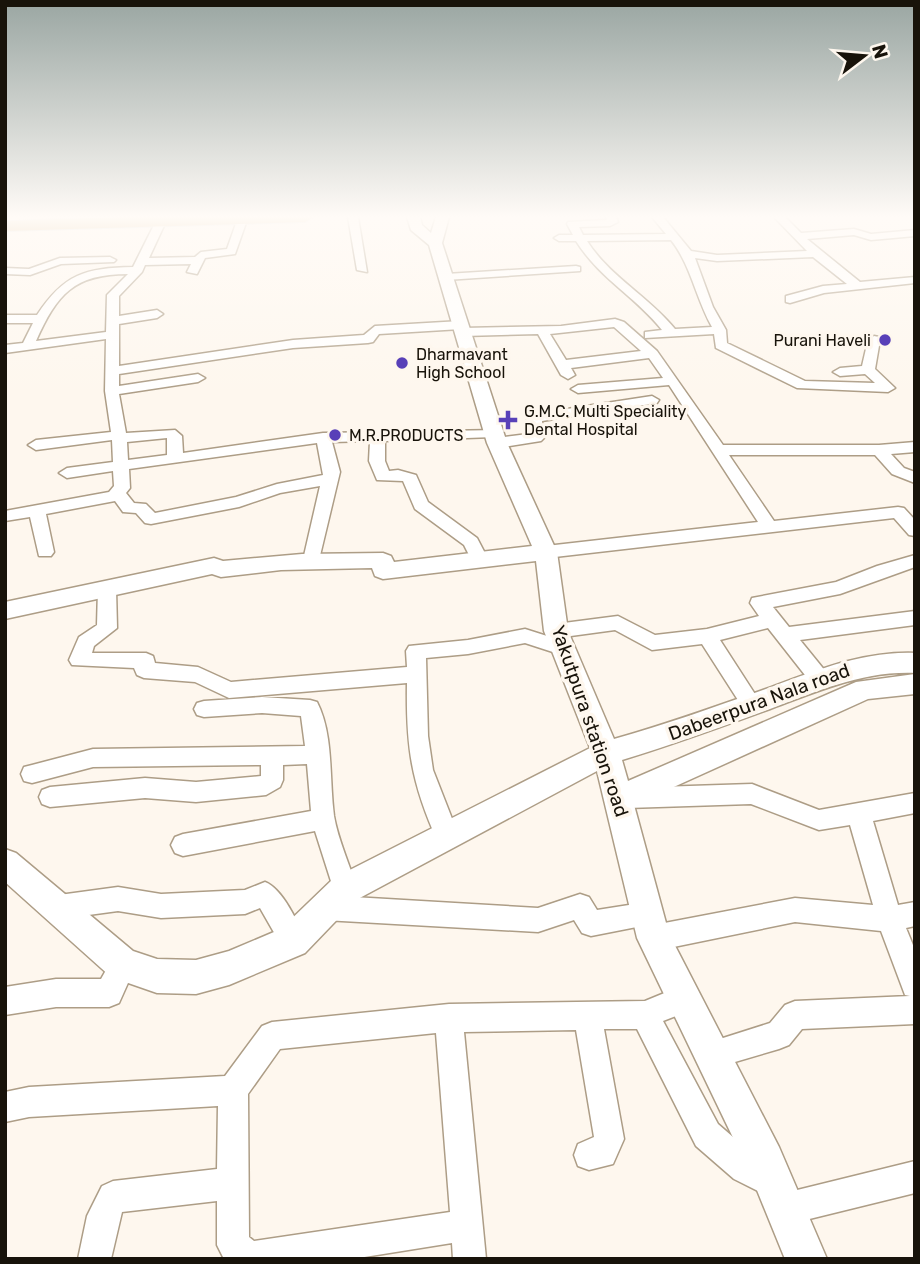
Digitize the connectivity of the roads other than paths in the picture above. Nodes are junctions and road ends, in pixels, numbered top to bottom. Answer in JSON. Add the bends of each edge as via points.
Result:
{"nodes":[{"id":1,"x":83,"y":276,"type":"edge"},
{"id":2,"x":134,"y":276,"type":"edge"},
{"id":3,"x":465,"y":276,"type":"edge"},
{"id":4,"x":610,"y":276,"type":"edge"},
{"id":5,"x":696,"y":276,"type":"edge"},
{"id":6,"x":844,"y":276,"type":"edge"},
{"id":7,"x":446,"y":277,"type":"joint"},
{"id":8,"x":915,"y":281,"type":"edge"},
{"id":9,"x":857,"y":286,"type":"junction"},
{"id":10,"x":790,"y":299,"type":"dead end"},
{"id":11,"x":157,"y":314,"type":"dead end"},
{"id":12,"x":5,"y":319,"type":"edge"},
{"id":13,"x":39,"y":319,"type":"junction"},
{"id":14,"x":112,"y":328,"type":"junction"},
{"id":15,"x":462,"y":328,"type":"junction"},
{"id":16,"x":720,"y":330,"type":"junction"},
{"id":17,"x":542,"y":331,"type":"junction"},
{"id":18,"x":670,"y":333,"type":"junction"},
{"id":19,"x":650,"y":335,"type":"dead end"},
{"id":20,"x":874,"y":340,"type":"dead end"},
{"id":21,"x":28,"y":345,"type":"junction"},
{"id":22,"x":5,"y":349,"type":"edge"},
{"id":23,"x":652,"y":354,"type":"junction"},
{"id":24,"x":562,"y":365,"type":"junction"},
{"id":25,"x":868,"y":370,"type":"junction"},
{"id":26,"x":112,"y":371,"type":"junction"},
{"id":27,"x":840,"y":372,"type":"dead end"},
{"id":28,"x":198,"y":378,"type":"dead end"},
{"id":29,"x":673,"y":381,"type":"junction"},
{"id":30,"x":578,"y":389,"type":"junction"},
{"id":31,"x":112,"y":391,"type":"junction"},
{"id":32,"x":652,"y":400,"type":"dead end"},
{"id":33,"x":584,"y":408,"type":"junction"},
{"id":34,"x":119,"y":437,"type":"junction"},
{"id":35,"x":323,"y":438,"type":"junction"},
{"id":36,"x":378,"y":438,"type":"junction"},
{"id":37,"x":495,"y":438,"type":"junction"},
{"id":38,"x":36,"y":445,"type":"dead end"},
{"id":39,"x":915,"y":447,"type":"edge"},
{"id":40,"x":720,"y":450,"type":"junction"},
{"id":41,"x":879,"y":450,"type":"junction"},
{"id":42,"x":176,"y":459,"type":"junction"},
{"id":43,"x":122,"y":467,"type":"junction"},
{"id":44,"x":67,"y":473,"type":"dead end"},
{"id":45,"x":915,"y":478,"type":"edge"},
{"id":46,"x":330,"y":479,"type":"junction"},
{"id":47,"x":119,"y":495,"type":"junction"},
{"id":48,"x":38,"y":515,"type":"junction"},
{"id":49,"x":5,"y":516,"type":"edge"},
{"id":50,"x":769,"y":526,"type":"junction"},
{"id":51,"x":5,"y":530,"type":"edge"},
{"id":52,"x":915,"y":531,"type":"edge"},
{"id":53,"x":45,"y":552,"type":"dead end"},
{"id":54,"x":546,"y":552,"type":"junction"},
{"id":55,"x":479,"y":559,"type":"junction"},
{"id":56,"x":312,"y":560,"type":"junction"},
{"id":57,"x":915,"y":562,"type":"edge"},
{"id":58,"x":107,"y":589,"type":"junction"},
{"id":59,"x":5,"y":611,"type":"edge"},
{"id":60,"x":915,"y":618,"type":"edge"},
{"id":61,"x":777,"y":628,"type":"junction"},
{"id":62,"x":707,"y":636,"type":"junction"},
{"id":63,"x":559,"y":639,"type":"junction"},
{"id":64,"x":915,"y":663,"type":"edge"},
{"id":65,"x":417,"y":674,"type":"junction"},
{"id":66,"x":819,"y":678,"type":"junction"},
{"id":67,"x":858,"y":679,"type":"junction"},
{"id":68,"x":313,"y":683,"type":"junction"},
{"id":69,"x":915,"y":684,"type":"edge"},
{"id":70,"x":752,"y":705,"type":"junction"},
{"id":71,"x":310,"y":708,"type":"junction"},
{"id":72,"x":204,"y":709,"type":"dead end"},
{"id":73,"x":667,"y":735,"type":"junction"},
{"id":74,"x":606,"y":754,"type":"junction"},
{"id":75,"x":317,"y":755,"type":"junction"},
{"id":76,"x":272,"y":756,"type":"junction"},
{"id":77,"x":685,"y":767,"type":"junction"},
{"id":78,"x":32,"y":774,"type":"dead end"},
{"id":79,"x":50,"y":797,"type":"dead end"},
{"id":80,"x":619,"y":798,"type":"junction"},
{"id":81,"x":915,"y":803,"type":"edge"},
{"id":82,"x":859,"y":814,"type":"junction"},
{"id":83,"x":323,"y":819,"type":"junction"},
{"id":84,"x":446,"y":834,"type":"junction"},
{"id":85,"x":183,"y":845,"type":"dead end"},
{"id":86,"x":5,"y":863,"type":"edge"},
{"id":87,"x":334,"y":899,"type":"junction"},
{"id":88,"x":59,"y":907,"type":"junction"},
{"id":89,"x":902,"y":916,"type":"edge"},
{"id":90,"x":651,"y":926,"type":"junction"},
{"id":91,"x":293,"y":941,"type":"junction"},
{"id":92,"x":123,"y":965,"type":"junction"},
{"id":93,"x":915,"y":985,"type":"edge"},
{"id":94,"x":684,"y":999,"type":"junction"},
{"id":95,"x":5,"y":1001,"type":"edge"},
{"id":96,"x":915,"y":1010,"type":"edge"},
{"id":97,"x":645,"y":1015,"type":"junction"},
{"id":98,"x":588,"y":1016,"type":"junction"},
{"id":99,"x":449,"y":1018,"type":"junction"},
{"id":100,"x":711,"y":1055,"type":"junction"},
{"id":101,"x":233,"y":1090,"type":"junction"},
{"id":102,"x":5,"y":1107,"type":"edge"},
{"id":103,"x":589,"y":1154,"type":"dead end"},
{"id":104,"x":915,"y":1177,"type":"edge"},
{"id":105,"x":233,"y":1183,"type":"junction"},
{"id":106,"x":780,"y":1196,"type":"junction"},
{"id":107,"x":468,"y":1225,"type":"junction"},
{"id":108,"x":94,"y":1259,"type":"edge"},
{"id":109,"x":470,"y":1259,"type":"edge"},
{"id":110,"x":806,"y":1259,"type":"edge"}],
"edges":[{"from":1,"to":13,"type":"street","via":[[62,291]]},
{"from":2,"to":14,"type":"street","via":[[113,295]]},
{"from":3,"to":7,"type":"street"},
{"from":4,"to":18,"type":"street","via":[[642,300]]},
{"from":5,"to":16,"type":"street"},
{"from":6,"to":9,"type":"street"},
{"from":7,"to":15,"type":"street","name":"Yakutpura station road"},
{"from":8,"to":9,"type":"street"},
{"from":9,"to":10,"type":"street"},
{"from":11,"to":14,"type":"street"},
{"from":12,"to":13,"type":"street"},
{"from":13,"to":21,"type":"street"},
{"from":14,"to":21,"type":"street"},
{"from":14,"to":26,"type":"street"},
{"from":15,"to":17,"type":"street"},
{"from":15,"to":26,"type":"street","via":[[374,330],[368,339],[293,344]]},
{"from":15,"to":37,"type":"street","name":"Yakutpura station road"},
{"from":16,"to":18,"type":"street"},
{"from":16,"to":25,"type":"street","via":[[721,345],[802,385],[888,388]]},
{"from":17,"to":23,"type":"street","via":[[617,324]]},
{"from":17,"to":24,"type":"street"},
{"from":18,"to":19,"type":"street"},
{"from":20,"to":25,"type":"street"},
{"from":21,"to":22,"type":"street"},
{"from":23,"to":24,"type":"street"},
{"from":23,"to":29,"type":"street"},
{"from":24,"to":30,"type":"street"},
{"from":25,"to":27,"type":"street"},
{"from":26,"to":31,"type":"street"},
{"from":28,"to":31,"type":"street"},
{"from":29,"to":30,"type":"street"},
{"from":29,"to":40,"type":"street"},
{"from":30,"to":33,"type":"street"},
{"from":31,"to":34,"type":"street"},
{"from":32,"to":33,"type":"street"},
{"from":33,"to":37,"type":"street","via":[[534,419],[536,438]]},
{"from":34,"to":38,"type":"street"},
{"from":34,"to":42,"type":"street","via":[[170,433],[175,436]]},
{"from":34,"to":43,"type":"street"},
{"from":35,"to":36,"type":"street"},
{"from":35,"to":42,"type":"street"},
{"from":35,"to":46,"type":"street"},
{"from":36,"to":37,"type":"street"},
{"from":36,"to":55,"type":"street","via":[[377,461],[383,477],[410,478],[421,505],[471,542]]},
{"from":37,"to":54,"type":"street","name":"Yakutpura station road"},
{"from":39,"to":41,"type":"street"},
{"from":40,"to":41,"type":"street"},
{"from":40,"to":50,"type":"street"},
{"from":41,"to":45,"type":"street","via":[[898,471]]},
{"from":42,"to":43,"type":"street"},
{"from":43,"to":44,"type":"street"},
{"from":43,"to":47,"type":"street"},
{"from":46,"to":47,"type":"street","via":[[151,519],[130,508]]},
{"from":46,"to":56,"type":"street","via":[[322,506],[324,524]]},
{"from":47,"to":48,"type":"street"},
{"from":48,"to":49,"type":"street"},
{"from":48,"to":51,"type":"street"},
{"from":48,"to":53,"type":"street"},
{"from":50,"to":52,"type":"street","via":[[898,512]]},
{"from":50,"to":54,"type":"street"},
{"from":54,"to":55,"type":"street"},
{"from":54,"to":63,"type":"street","name":"Yakutpura station road"},
{"from":55,"to":56,"type":"street","via":[[383,572],[383,561]]},
{"from":56,"to":58,"type":"street","via":[[214,566]]},
{"from":57,"to":61,"type":"street","via":[[840,588],[759,603]]},
{"from":58,"to":59,"type":"street"},
{"from":58,"to":68,"type":"street","via":[[107,628],[86,642],[79,660],[146,661],[144,670],[198,675],[229,690]]},
{"from":60,"to":61,"type":"street"},
{"from":61,"to":62,"type":"street"},
{"from":61,"to":66,"type":"street"},
{"from":62,"to":63,"type":"street","via":[[652,643],[618,623]]},
{"from":62,"to":70,"type":"street"},
{"from":63,"to":65,"type":"street","via":[[525,636],[416,652]]},
{"from":63,"to":74,"type":"street","name":"Yakutpura station road"},
{"from":64,"to":67,"type":"street","name":"Dabeerpura Nala road","via":[[888,662]]},
{"from":65,"to":68,"type":"street"},
{"from":65,"to":84,"type":"street","via":[[422,770]]},
{"from":66,"to":67,"type":"street","name":"Dabeerpura Nala road"},
{"from":66,"to":70,"type":"street","name":"Dabeerpura Nala road"},
{"from":67,"to":69,"type":"street","name":"Dabeerpura Nala road"},
{"from":67,"to":77,"type":"street","name":"Dabeerpura Nala road"},
{"from":68,"to":71,"type":"street"},
{"from":70,"to":73,"type":"street","name":"Dabeerpura Nala road"},
{"from":71,"to":72,"type":"street"},
{"from":71,"to":75,"type":"street"},
{"from":73,"to":74,"type":"street","name":"Dabeerpura Nala road"},
{"from":73,"to":77,"type":"street"},
{"from":74,"to":80,"type":"street","name":"Yakutpura station road"},
{"from":74,"to":84,"type":"street","name":"Dabeerpura Nala road"},
{"from":75,"to":76,"type":"street"},
{"from":75,"to":83,"type":"street"},
{"from":76,"to":78,"type":"street","via":[[93,758]]},
{"from":76,"to":79,"type":"street","via":[[272,780],[266,785],[196,792],[145,788]]},
{"from":77,"to":80,"type":"street","name":"Dabeerpura Nala road"},
{"from":80,"to":82,"type":"street","via":[[752,794],[819,820]]},
{"from":80,"to":90,"type":"street","name":"Yakutpura station road"},
{"from":81,"to":82,"type":"street"},
{"from":82,"to":89,"type":"street"},
{"from":83,"to":85,"type":"street"},
{"from":83,"to":87,"type":"street"},
{"from":84,"to":87,"type":"street","name":"Dabeerpura Nala road"},
{"from":86,"to":88,"type":"street"},
{"from":87,"to":90,"type":"street","via":[[538,920],[580,906],[591,924]]},
{"from":87,"to":91,"type":"street","name":"Dabeerpura Nala road"},
{"from":88,"to":91,"type":"street","via":[[118,899],[161,906],[245,902],[265,894]]},
{"from":88,"to":92,"type":"street"},
{"from":89,"to":90,"type":"street","via":[[795,910]]},
{"from":89,"to":93,"type":"street"},
{"from":90,"to":94,"type":"street","name":"Yakutpura station road"},
{"from":91,"to":92,"type":"street","via":[[229,968],[196,976],[157,976]]},
{"from":92,"to":95,"type":"street","via":[[109,993],[56,993]]},
{"from":94,"to":97,"type":"street"},
{"from":94,"to":100,"type":"street","name":"Yakutpura station road"},
{"from":96,"to":100,"type":"street","via":[[795,1016],[779,1035]]},
{"from":97,"to":98,"type":"street"},
{"from":97,"to":106,"type":"street","via":[[707,1135]]},
{"from":98,"to":99,"type":"street"},
{"from":98,"to":103,"type":"street","via":[[609,1139],[602,1153]]},
{"from":99,"to":101,"type":"street","via":[[272,1036]]},
{"from":99,"to":107,"type":"street"},
{"from":100,"to":106,"type":"street","name":"Yakutpura station road"},
{"from":101,"to":102,"type":"street"},
{"from":101,"to":105,"type":"street"},
{"from":104,"to":106,"type":"street"},
{"from":105,"to":107,"type":"street","via":[[233,1245],[249,1258]]},
{"from":105,"to":108,"type":"street","via":[[113,1198],[103,1216]]},
{"from":106,"to":110,"type":"street","name":"Yakutpura station road"},
{"from":107,"to":109,"type":"street"}]}
